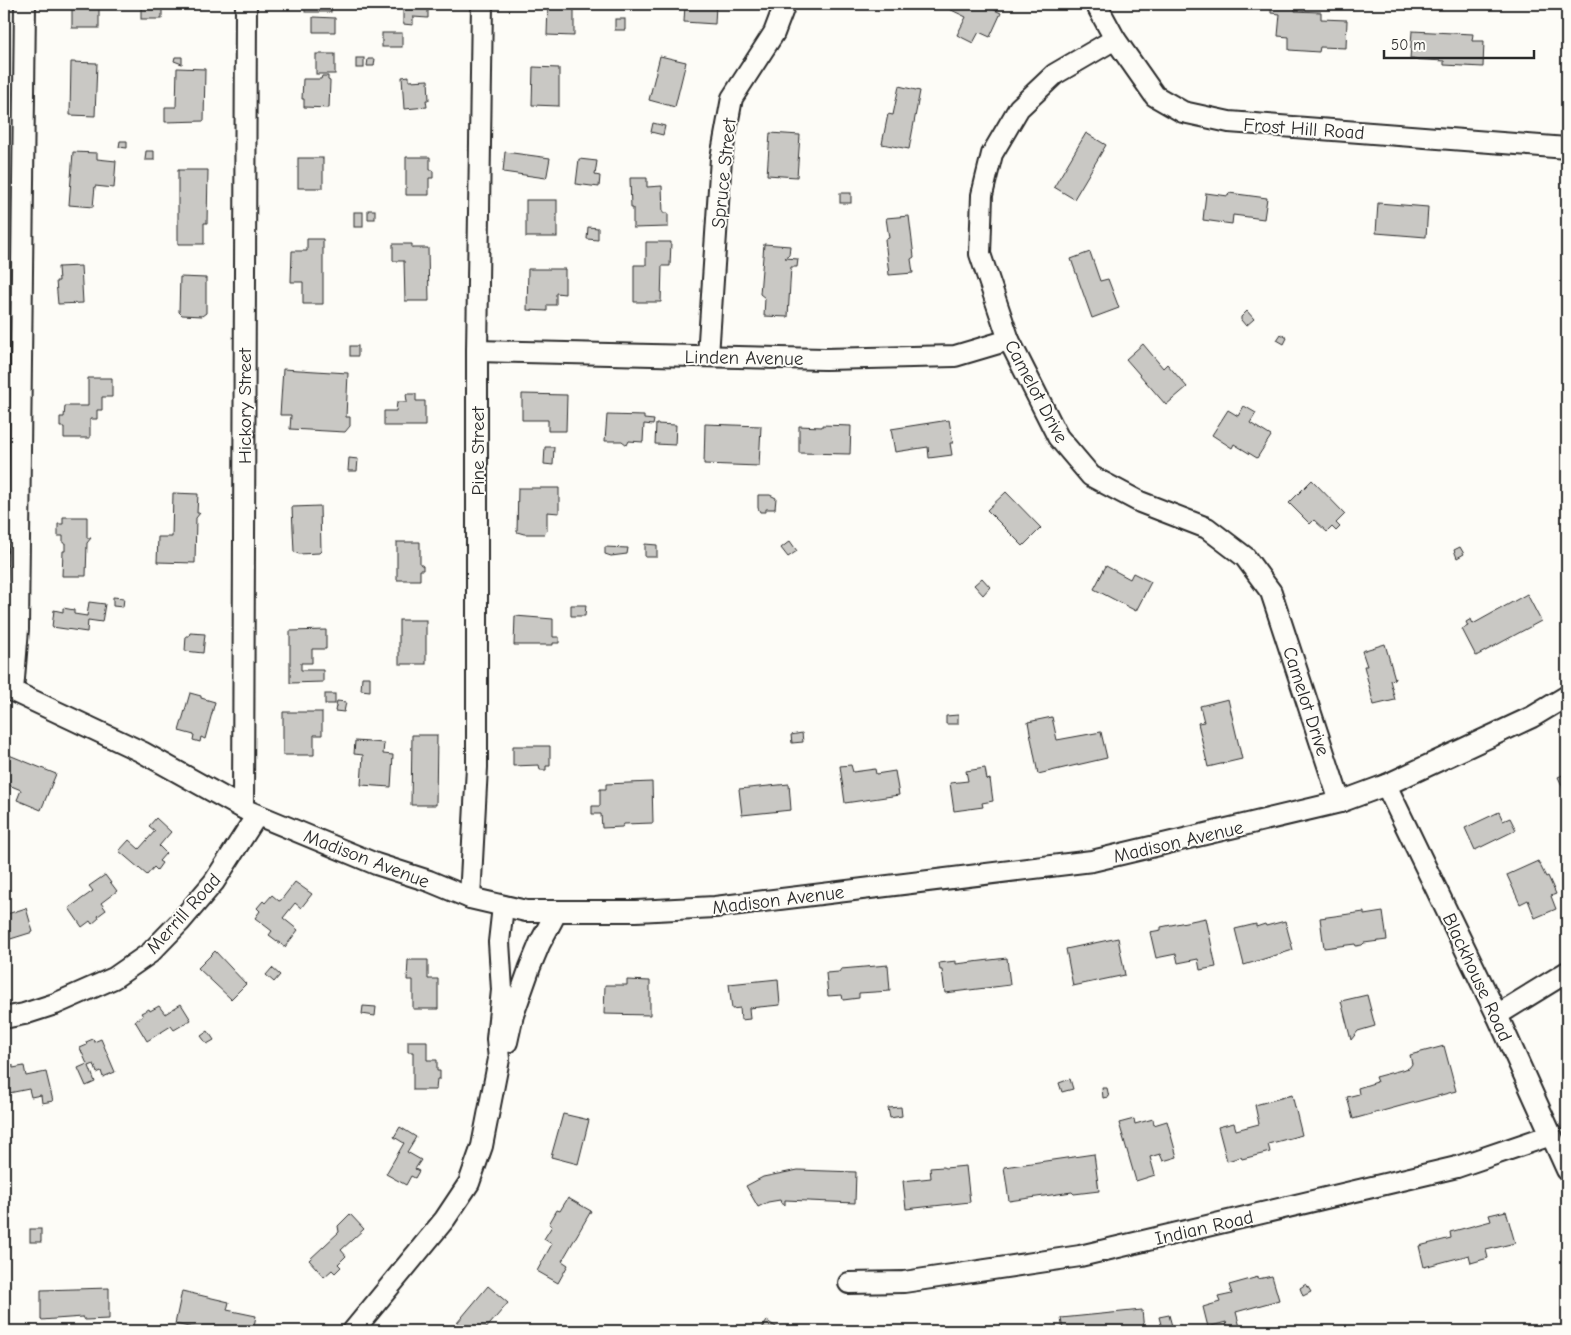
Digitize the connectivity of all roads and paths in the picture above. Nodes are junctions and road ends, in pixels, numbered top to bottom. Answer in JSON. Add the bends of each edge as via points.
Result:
{"nodes":[{"id":1,"x":25,"y":4,"type":"edge"},
{"id":2,"x":246,"y":4,"type":"edge"},
{"id":3,"x":482,"y":4,"type":"edge"},
{"id":4,"x":785,"y":4,"type":"edge"},
{"id":5,"x":1096,"y":4,"type":"edge"},
{"id":6,"x":1115,"y":39,"type":"junction"},
{"id":7,"x":1567,"y":148,"type":"edge"},
{"id":8,"x":1009,"y":340,"type":"junction"},
{"id":9,"x":477,"y":351,"type":"junction"},
{"id":10,"x":708,"y":356,"type":"junction"},
{"id":11,"x":8,"y":689,"type":"edge"},
{"id":12,"x":1567,"y":696,"type":"edge"},
{"id":13,"x":1386,"y":784,"type":"junction"},
{"id":14,"x":1340,"y":802,"type":"junction"},
{"id":15,"x":250,"y":812,"type":"junction"},
{"id":16,"x":470,"y":898,"type":"junction"},
{"id":17,"x":503,"y":906,"type":"junction"},
{"id":18,"x":557,"y":911,"type":"junction"},
{"id":19,"x":1567,"y":972,"type":"edge"},
{"id":20,"x":1497,"y":1015,"type":"junction"},
{"id":21,"x":4,"y":1018,"type":"edge"},
{"id":22,"x":499,"y":1059,"type":"junction"},
{"id":23,"x":1551,"y":1135,"type":"junction"},
{"id":24,"x":1567,"y":1170,"type":"edge"},
{"id":25,"x":849,"y":1283,"type":"dead end"},
{"id":26,"x":353,"y":1331,"type":"edge"}],
"edges":[{"from":1,"to":11,"type":"street","via":[[18,629]]},
{"from":2,"to":15,"type":"street","name":"Hickory Street"},
{"from":3,"to":9,"type":"street","name":"Pine Street"},
{"from":4,"to":10,"type":"street","name":"Spruce Street","via":[[774,33],[732,98],[721,158]]},
{"from":5,"to":6,"type":"street","name":"Frost Hill Road"},
{"from":6,"to":7,"type":"street","name":"Frost Hill Road","via":[[1154,96],[1183,112],[1229,122]]},
{"from":6,"to":8,"type":"street","name":"Camelot Drive","via":[[1055,74],[1026,101],[992,154],[982,195],[980,254]]},
{"from":8,"to":10,"type":"street","name":"Linden Avenue","via":[[955,356],[825,359]]},
{"from":8,"to":14,"type":"street","name":"Camelot Drive","via":[[1058,437],[1091,476],[1140,502],[1207,528],[1245,557],[1271,592]]},
{"from":9,"to":10,"type":"street","name":"Linden Avenue"},
{"from":9,"to":16,"type":"street","name":"Pine Street","via":[[477,767]]},
{"from":11,"to":15,"type":"street","name":"Madison Avenue","via":[[142,752]]},
{"from":12,"to":13,"type":"street","name":"Madison Avenue","via":[[1532,716]]},
{"from":13,"to":14,"type":"street","name":"Madison Avenue"},
{"from":13,"to":20,"type":"street","name":"Blackhouse Road"},
{"from":14,"to":18,"type":"street","name":"Madison Avenue","via":[[1092,861],[715,907]]},
{"from":15,"to":16,"type":"street","name":"Madison Avenue","via":[[376,864]]},
{"from":15,"to":21,"type":"street","name":"Merrill Road","via":[[214,882],[150,953],[114,978],[55,1004]]},
{"from":16,"to":17,"type":"street","name":"Madison Avenue"},
{"from":17,"to":18,"type":"street","name":"Madison Avenue","via":[[526,911]]},
{"from":17,"to":22,"type":"street","via":[[499,942],[502,990],[497,1039]]},
{"from":18,"to":22,"type":"street","via":[[530,967],[513,1015],[509,1039]]},
{"from":19,"to":20,"type":"street"},
{"from":20,"to":23,"type":"street","name":"Blackhouse Road"},
{"from":22,"to":26,"type":"street","via":[[482,1146],[469,1183],[446,1218]]},
{"from":23,"to":24,"type":"street","name":"Blackhouse Road"},
{"from":23,"to":25,"type":"street","name":"Indian Road","via":[[1457,1167],[1080,1256],[904,1282]]}]}
